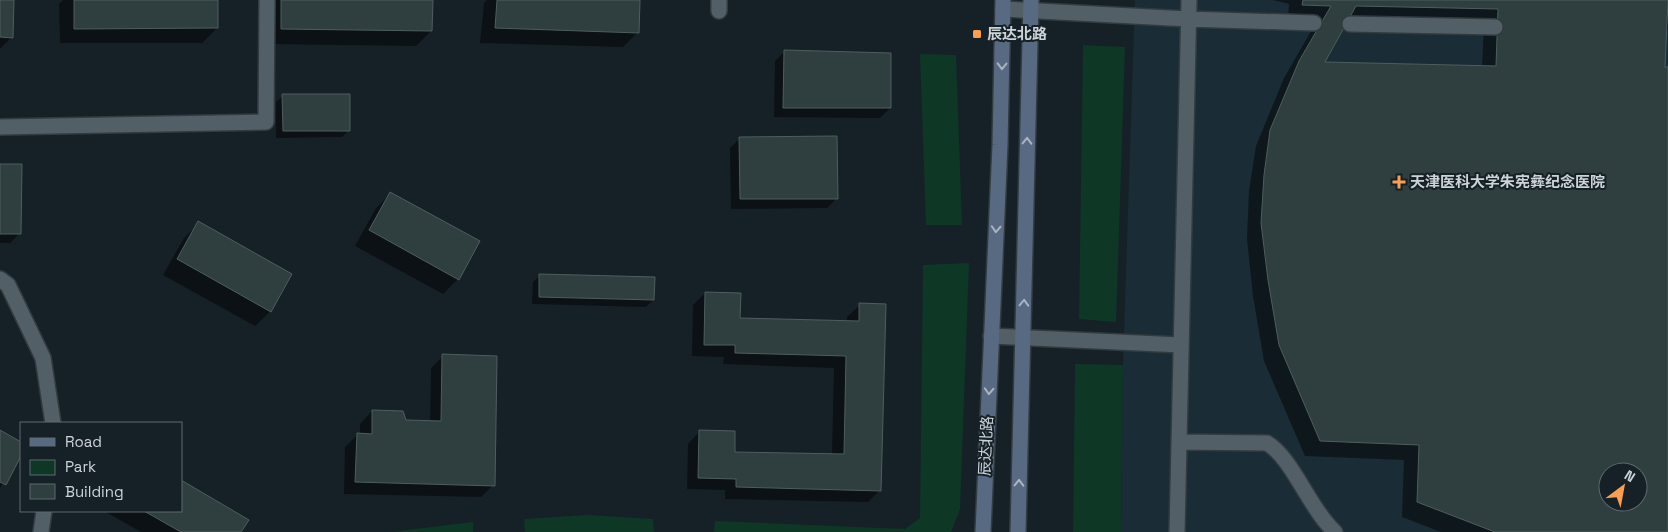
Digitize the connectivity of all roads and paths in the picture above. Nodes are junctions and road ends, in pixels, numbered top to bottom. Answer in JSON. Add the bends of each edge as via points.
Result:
{"nodes":[{"id":1,"x":267,"y":0,"type":"edge"},
{"id":2,"x":1189,"y":0,"type":"edge"},
{"id":3,"x":1003,"y":5,"type":"edge"},
{"id":4,"x":1030,"y":5,"type":"edge"},
{"id":5,"x":1188,"y":20,"type":"junction"},
{"id":6,"x":1314,"y":23,"type":"dead end"},
{"id":7,"x":1350,"y":24,"type":"dead end"},
{"id":8,"x":1495,"y":28,"type":"dead end"},
{"id":9,"x":0,"y":127,"type":"edge"},
{"id":10,"x":0,"y":280,"type":"edge"},
{"id":11,"x":991,"y":336,"type":"junction"},
{"id":12,"x":1022,"y":337,"type":"junction"},
{"id":13,"x":1181,"y":345,"type":"junction"},
{"id":14,"x":53,"y":422,"type":"edge"},
{"id":15,"x":1179,"y":442,"type":"junction"},
{"id":16,"x":44,"y":512,"type":"edge"},
{"id":17,"x":41,"y":532,"type":"edge"},
{"id":18,"x":982,"y":532,"type":"edge"},
{"id":19,"x":1018,"y":532,"type":"edge"},
{"id":20,"x":1177,"y":532,"type":"edge"},
{"id":21,"x":1335,"y":532,"type":"edge"}],
"edges":[{"from":1,"to":9,"type":"lane","via":[[266,122]]},
{"from":2,"to":5,"type":"lane"},
{"from":3,"to":4,"type":"lane"},
{"from":3,"to":11,"type":"street","name":"辰达北路","one_way":true},
{"from":4,"to":5,"type":"lane"},
{"from":12,"to":4,"type":"street","one_way":true},
{"from":5,"to":6,"type":"lane"},
{"from":5,"to":13,"type":"lane"},
{"from":7,"to":8,"type":"lane"},
{"from":10,"to":14,"type":"lane","via":[[8,285],[43,358]]},
{"from":11,"to":12,"type":"lane"},
{"from":11,"to":18,"type":"street","name":"辰达北路","one_way":true},
{"from":12,"to":13,"type":"lane"},
{"from":19,"to":12,"type":"street","one_way":true},
{"from":13,"to":15,"type":"lane"},
{"from":15,"to":20,"type":"lane"},
{"from":15,"to":21,"type":"lane","via":[[1266,442],[1278,450],[1305,494]]},
{"from":16,"to":17,"type":"lane"}]}
